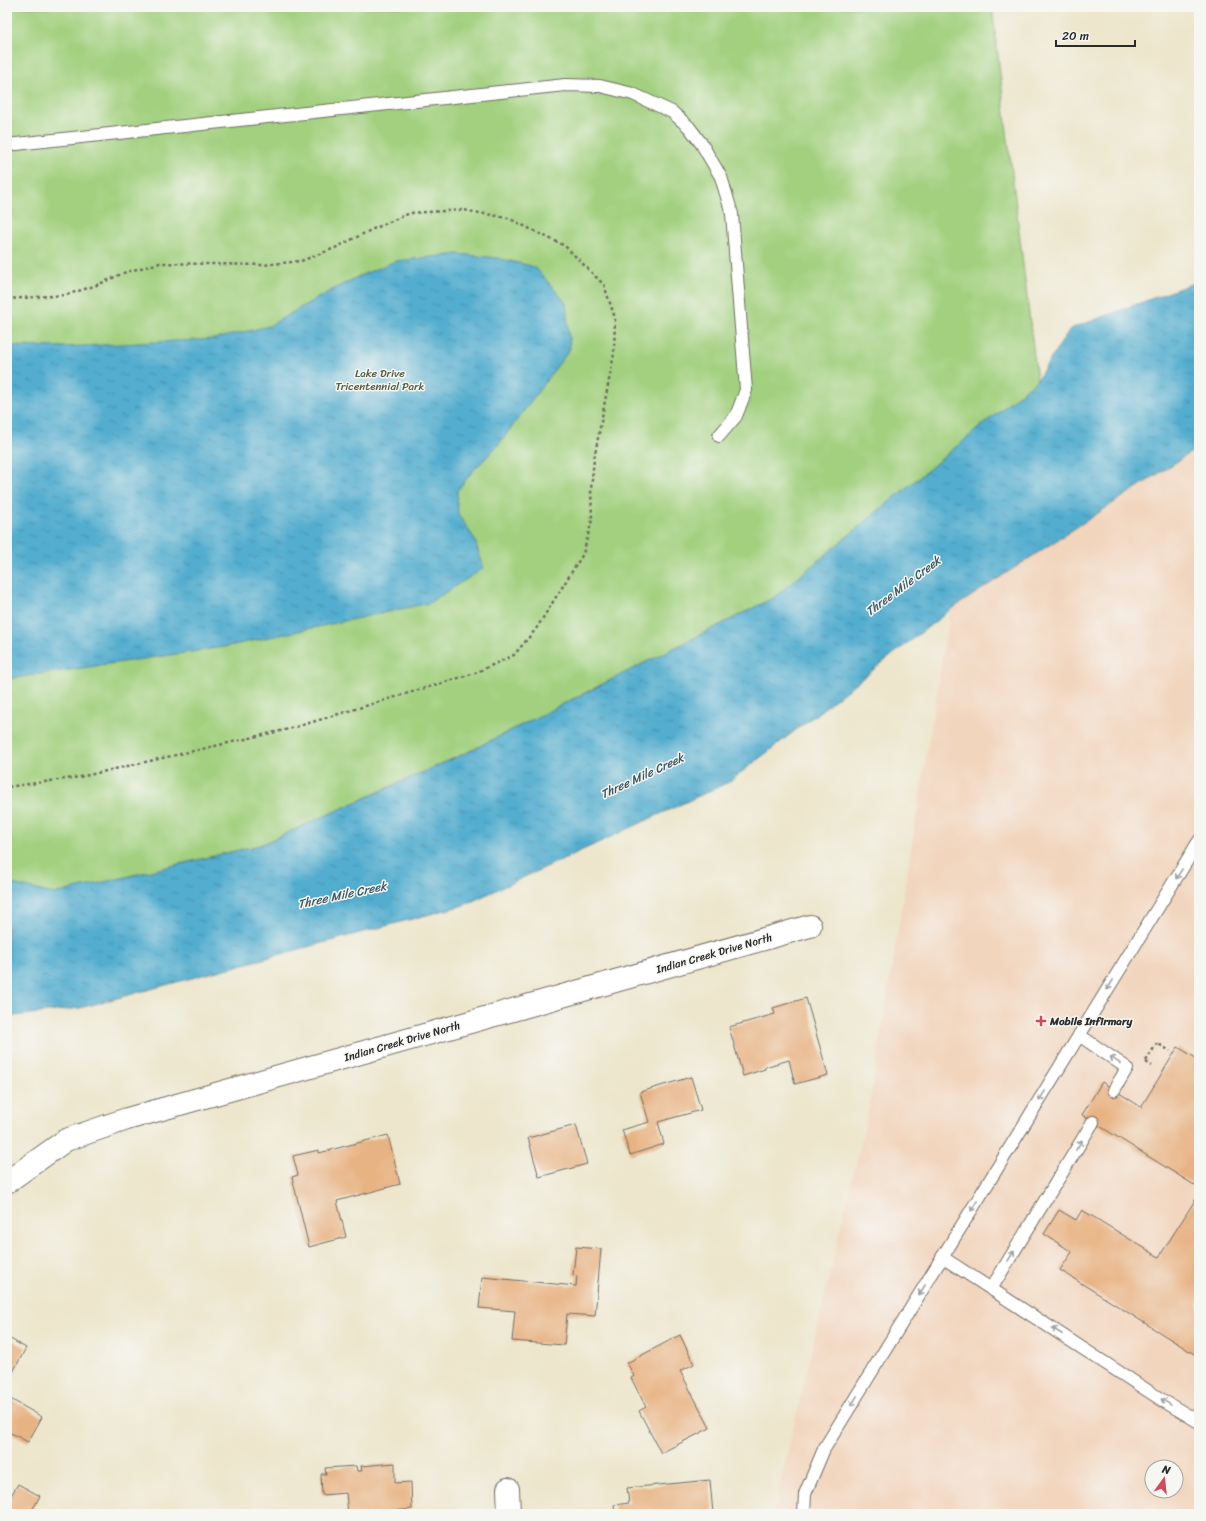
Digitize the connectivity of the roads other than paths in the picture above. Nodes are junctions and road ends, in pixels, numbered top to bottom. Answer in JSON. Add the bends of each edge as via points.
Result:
{"nodes":[{"id":1,"x":7,"y":146,"type":"edge"},
{"id":2,"x":719,"y":436,"type":"dead end"},
{"id":3,"x":1199,"y":841,"type":"edge"},
{"id":4,"x":810,"y":926,"type":"dead end"},
{"id":5,"x":1079,"y":1035,"type":"junction"},
{"id":6,"x":1114,"y":1090,"type":"dead end"},
{"id":7,"x":1093,"y":1122,"type":"dead end"},
{"id":8,"x":7,"y":1182,"type":"edge"},
{"id":9,"x":942,"y":1257,"type":"junction"},
{"id":10,"x":991,"y":1289,"type":"junction"},
{"id":11,"x":1199,"y":1422,"type":"edge"},
{"id":12,"x":508,"y":1489,"type":"dead end"},
{"id":13,"x":510,"y":1514,"type":"edge"},
{"id":14,"x":804,"y":1514,"type":"edge"}],
"edges":[{"from":1,"to":2,"type":"lane","via":[[565,85],[600,86],[633,94],[672,112],[689,127],[722,177],[732,214],[746,390],[736,416]]},
{"from":3,"to":5,"type":"lane","one_way":true},
{"from":4,"to":8,"type":"street","name":"Indian Creek Drive North","via":[[127,1119],[66,1140]]},
{"from":6,"to":5,"type":"lane","one_way":true,"via":[[1127,1068]]},
{"from":5,"to":9,"type":"lane","one_way":true},
{"from":10,"to":7,"type":"lane","one_way":true},
{"from":9,"to":10,"type":"lane"},
{"from":9,"to":14,"type":"lane","one_way":true,"via":[[824,1449],[805,1494]]},
{"from":11,"to":10,"type":"lane","one_way":true},
{"from":12,"to":13,"type":"street"}]}
